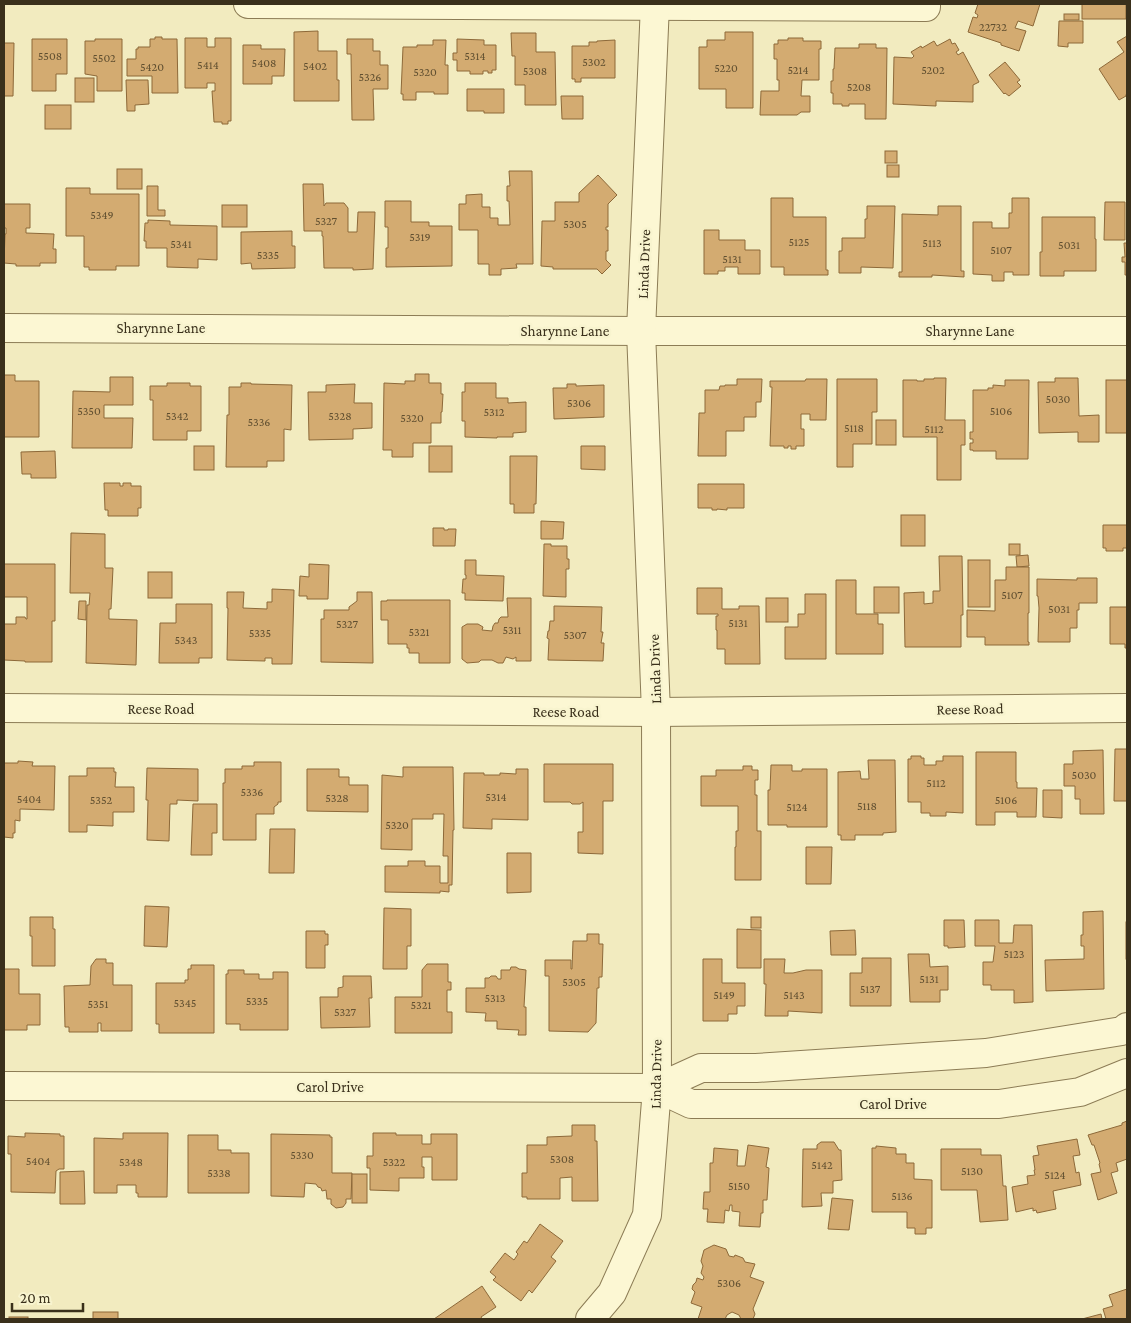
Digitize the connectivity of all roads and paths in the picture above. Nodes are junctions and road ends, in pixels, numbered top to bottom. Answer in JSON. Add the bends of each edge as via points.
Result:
{"nodes":[{"id":1,"x":248,"y":4,"type":"edge"},
{"id":2,"x":655,"y":5,"type":"edge"},
{"id":3,"x":926,"y":5,"type":"edge"},
{"id":4,"x":4,"y":328,"type":"edge"},
{"id":5,"x":641,"y":331,"type":"junction"},
{"id":6,"x":1127,"y":331,"type":"edge"},
{"id":7,"x":4,"y":708,"type":"edge"},
{"id":8,"x":1127,"y":708,"type":"edge"},
{"id":9,"x":656,"y":712,"type":"junction"},
{"id":10,"x":1127,"y":1027,"type":"edge"},
{"id":11,"x":1127,"y":1073,"type":"edge"},
{"id":12,"x":4,"y":1086,"type":"edge"},
{"id":13,"x":657,"y":1088,"type":"junction"},
{"id":14,"x":590,"y":1319,"type":"edge"}],
"edges":[{"from":1,"to":2,"type":"street"},
{"from":2,"to":3,"type":"street"},
{"from":2,"to":5,"type":"street","name":"Linda Drive"},
{"from":4,"to":5,"type":"street","name":"Sharynne Lane"},
{"from":5,"to":6,"type":"street","name":"Sharynne Lane"},
{"from":5,"to":9,"type":"street","name":"Linda Drive"},
{"from":7,"to":9,"type":"street","name":"Reese Road"},
{"from":8,"to":9,"type":"street","name":"Reese Road"},
{"from":9,"to":13,"type":"street","name":"Linda Drive"},
{"from":10,"to":13,"type":"street","name":"Carol Drive","via":[[1122,1031],[986,1053],[756,1068],[701,1068]]},
{"from":11,"to":13,"type":"street","name":"Carol Drive","via":[[1080,1092],[999,1104],[691,1104]]},
{"from":12,"to":13,"type":"street","name":"Carol Drive"},
{"from":13,"to":14,"type":"street","name":"Linda Drive","via":[[647,1216],[612,1293]]}]}
